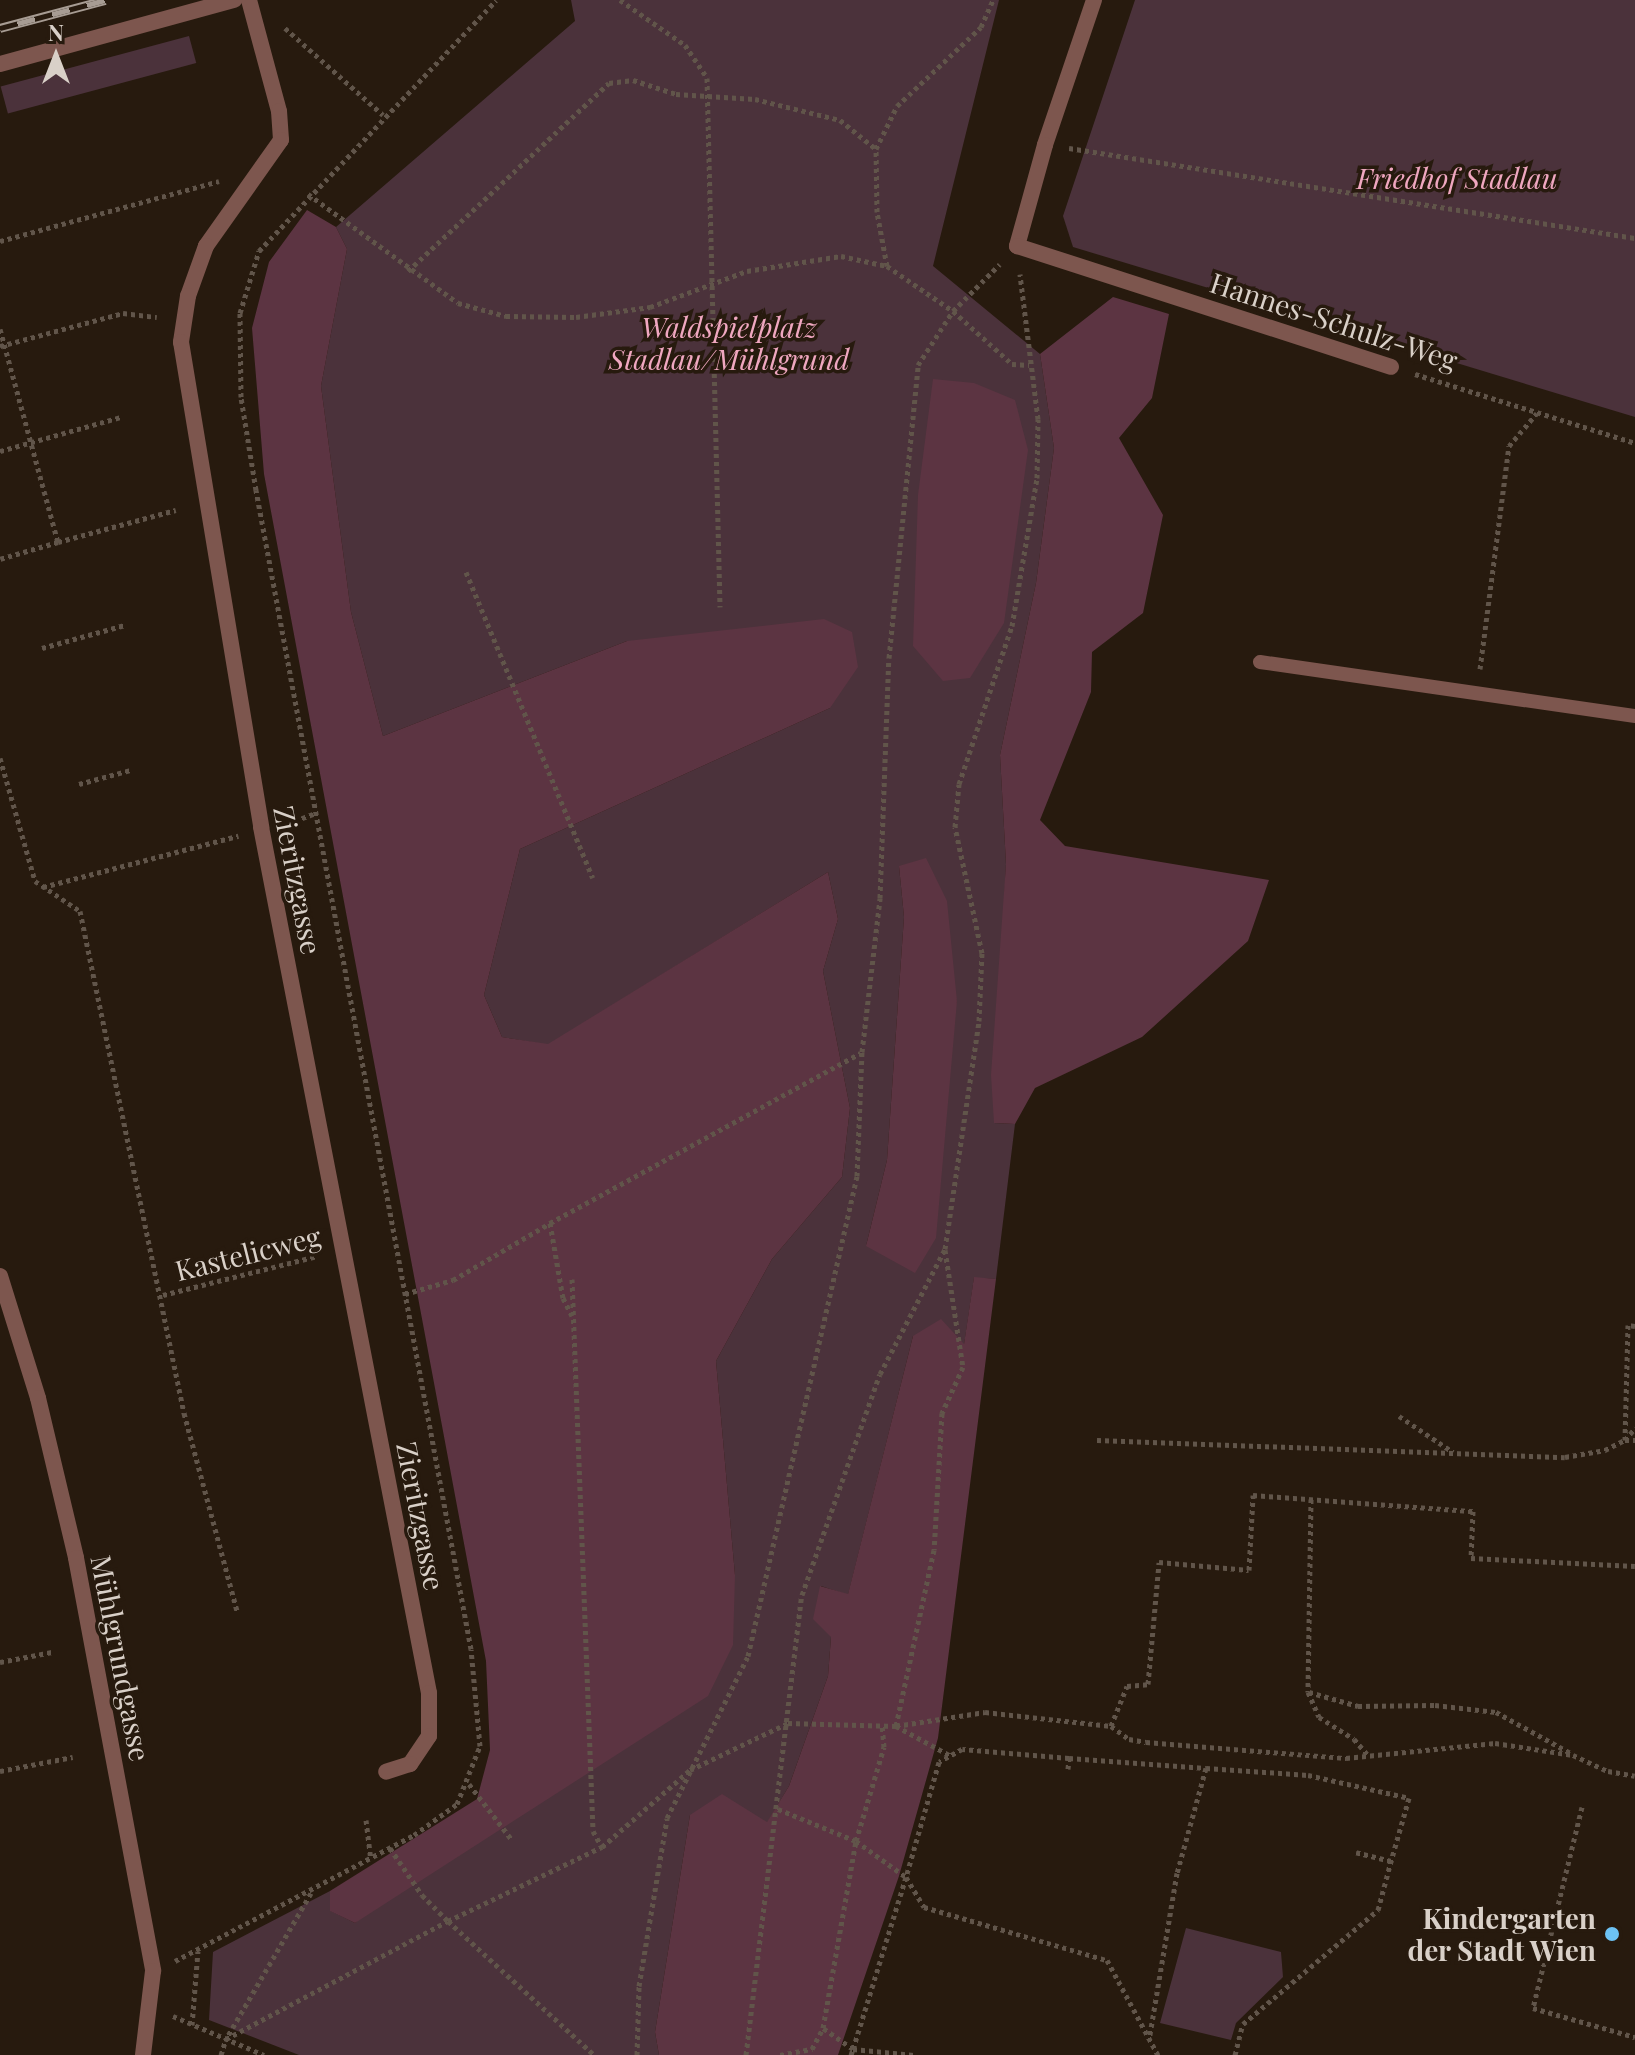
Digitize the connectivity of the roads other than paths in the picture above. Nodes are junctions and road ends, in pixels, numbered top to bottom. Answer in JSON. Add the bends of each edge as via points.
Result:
{"nodes":[{"id":1,"x":234,"y":0,"type":"edge"},
{"id":2,"x":249,"y":0,"type":"edge"},
{"id":3,"x":1094,"y":0,"type":"edge"},
{"id":4,"x":0,"y":64,"type":"edge"},
{"id":5,"x":1391,"y":367,"type":"road end"},
{"id":6,"x":1260,"y":662,"type":"dead end"},
{"id":7,"x":1635,"y":716,"type":"edge"},
{"id":8,"x":0,"y":1276,"type":"edge"},
{"id":9,"x":386,"y":1772,"type":"dead end"},
{"id":10,"x":143,"y":2055,"type":"edge"}],
"edges":[{"from":1,"to":4,"type":"street"},
{"from":2,"to":9,"type":"street","name":"Zieritzgasse","via":[[279,111],[281,140],[206,246],[188,296],[181,342],[258,811],[429,1693],[429,1736],[410,1764]]},
{"from":3,"to":5,"type":"street","name":"Hannes-Schulz-Weg","via":[[1017,246]]},
{"from":6,"to":7,"type":"lane"},
{"from":8,"to":10,"type":"street","name":"Mühlgrundgasse","via":[[38,1398],[76,1558],[153,1971]]}]}
